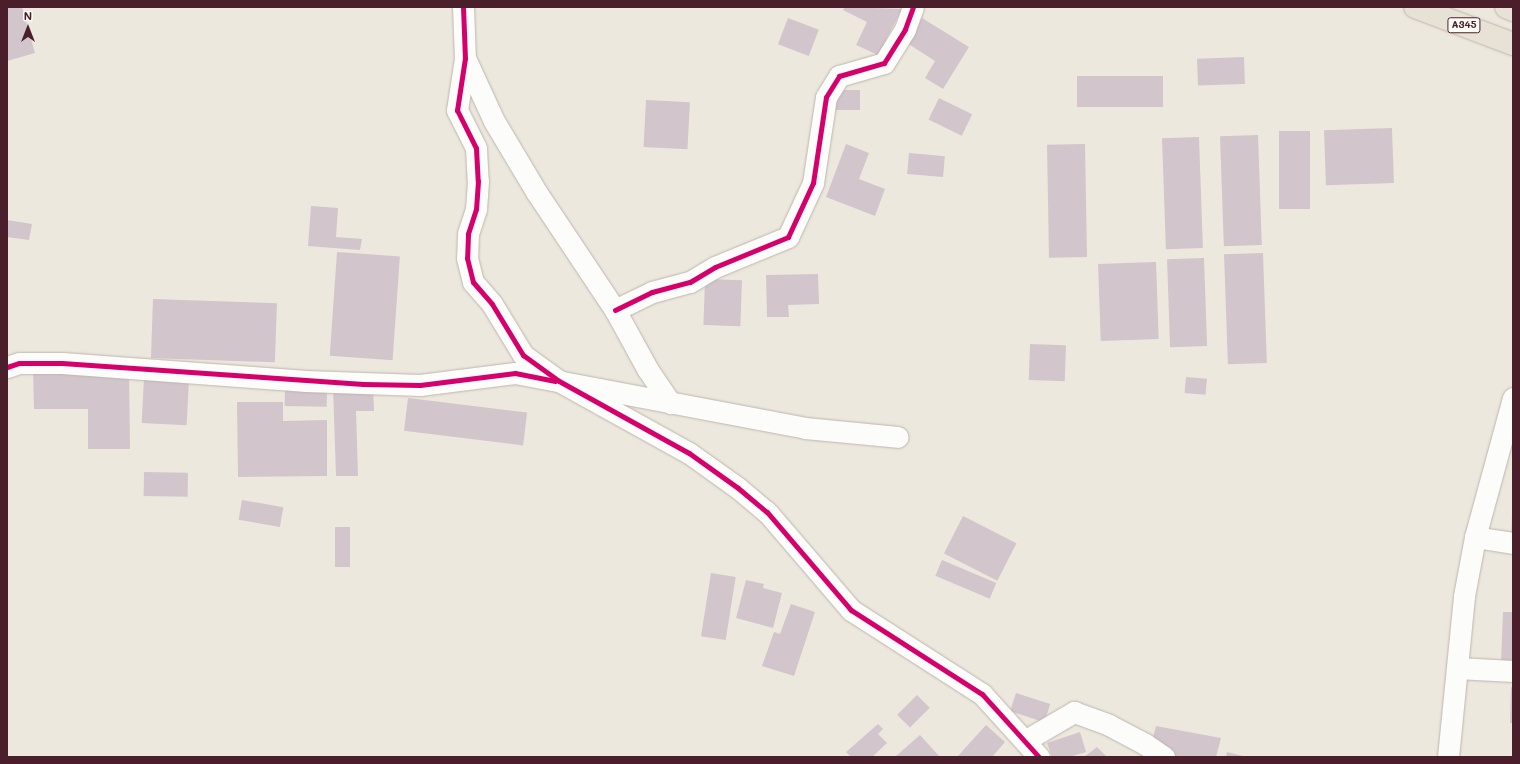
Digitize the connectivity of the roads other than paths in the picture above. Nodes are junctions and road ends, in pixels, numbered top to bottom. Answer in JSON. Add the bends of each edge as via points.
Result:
{"nodes":[{"id":1,"x":463,"y":7,"type":"edge"},
{"id":2,"x":913,"y":7,"type":"edge"},
{"id":3,"x":1415,"y":7,"type":"edge"},
{"id":4,"x":1506,"y":7,"type":"edge"},
{"id":5,"x":1513,"y":10,"type":"edge"},
{"id":6,"x":1513,"y":44,"type":"edge"},
{"id":7,"x":465,"y":58,"type":"junction"},
{"id":8,"x":615,"y":310,"type":"junction"},
{"id":9,"x":7,"y":367,"type":"edge"},
{"id":10,"x":559,"y":381,"type":"junction"},
{"id":11,"x":1513,"y":398,"type":"edge"},
{"id":12,"x":670,"y":403,"type":"junction"},
{"id":13,"x":898,"y":437,"type":"dead end"},
{"id":14,"x":1476,"y":537,"type":"junction"},
{"id":15,"x":1513,"y":543,"type":"edge"},
{"id":16,"x":1457,"y":668,"type":"junction"},
{"id":17,"x":1513,"y":671,"type":"edge"},
{"id":18,"x":1026,"y":740,"type":"junction"},
{"id":19,"x":1039,"y":757,"type":"edge"},
{"id":20,"x":1164,"y":757,"type":"edge"},
{"id":21,"x":1448,"y":757,"type":"edge"}],
"edges":[{"from":1,"to":7,"type":"street"},
{"from":2,"to":8,"type":"street","via":[[905,28],[884,64],[839,76],[826,97],[813,182],[788,237],[715,267],[690,282],[652,292]]},
{"from":3,"to":6,"type":"highway","number":"A345"},
{"from":4,"to":5,"type":"highway"},
{"from":7,"to":8,"type":"street","via":[[494,121],[536,193]]},
{"from":7,"to":10,"type":"street","via":[[457,110],[476,148],[476,209],[468,234],[467,258],[473,282],[492,304],[523,355]]},
{"from":8,"to":12,"type":"street","via":[[648,370]]},
{"from":9,"to":10,"type":"street","via":[[19,363],[62,363],[370,384],[420,385],[515,373]]},
{"from":10,"to":12,"type":"street"},
{"from":10,"to":18,"type":"street","via":[[689,453],[738,488],[767,512],[851,610],[982,694]]},
{"from":11,"to":14,"type":"street"},
{"from":12,"to":13,"type":"street","via":[[805,428]]},
{"from":14,"to":15,"type":"street"},
{"from":14,"to":16,"type":"street","via":[[1464,596]]},
{"from":16,"to":17,"type":"street"},
{"from":16,"to":21,"type":"street"},
{"from":18,"to":19,"type":"street"},
{"from":18,"to":20,"type":"street","via":[[1074,712],[1109,725]]}]}
